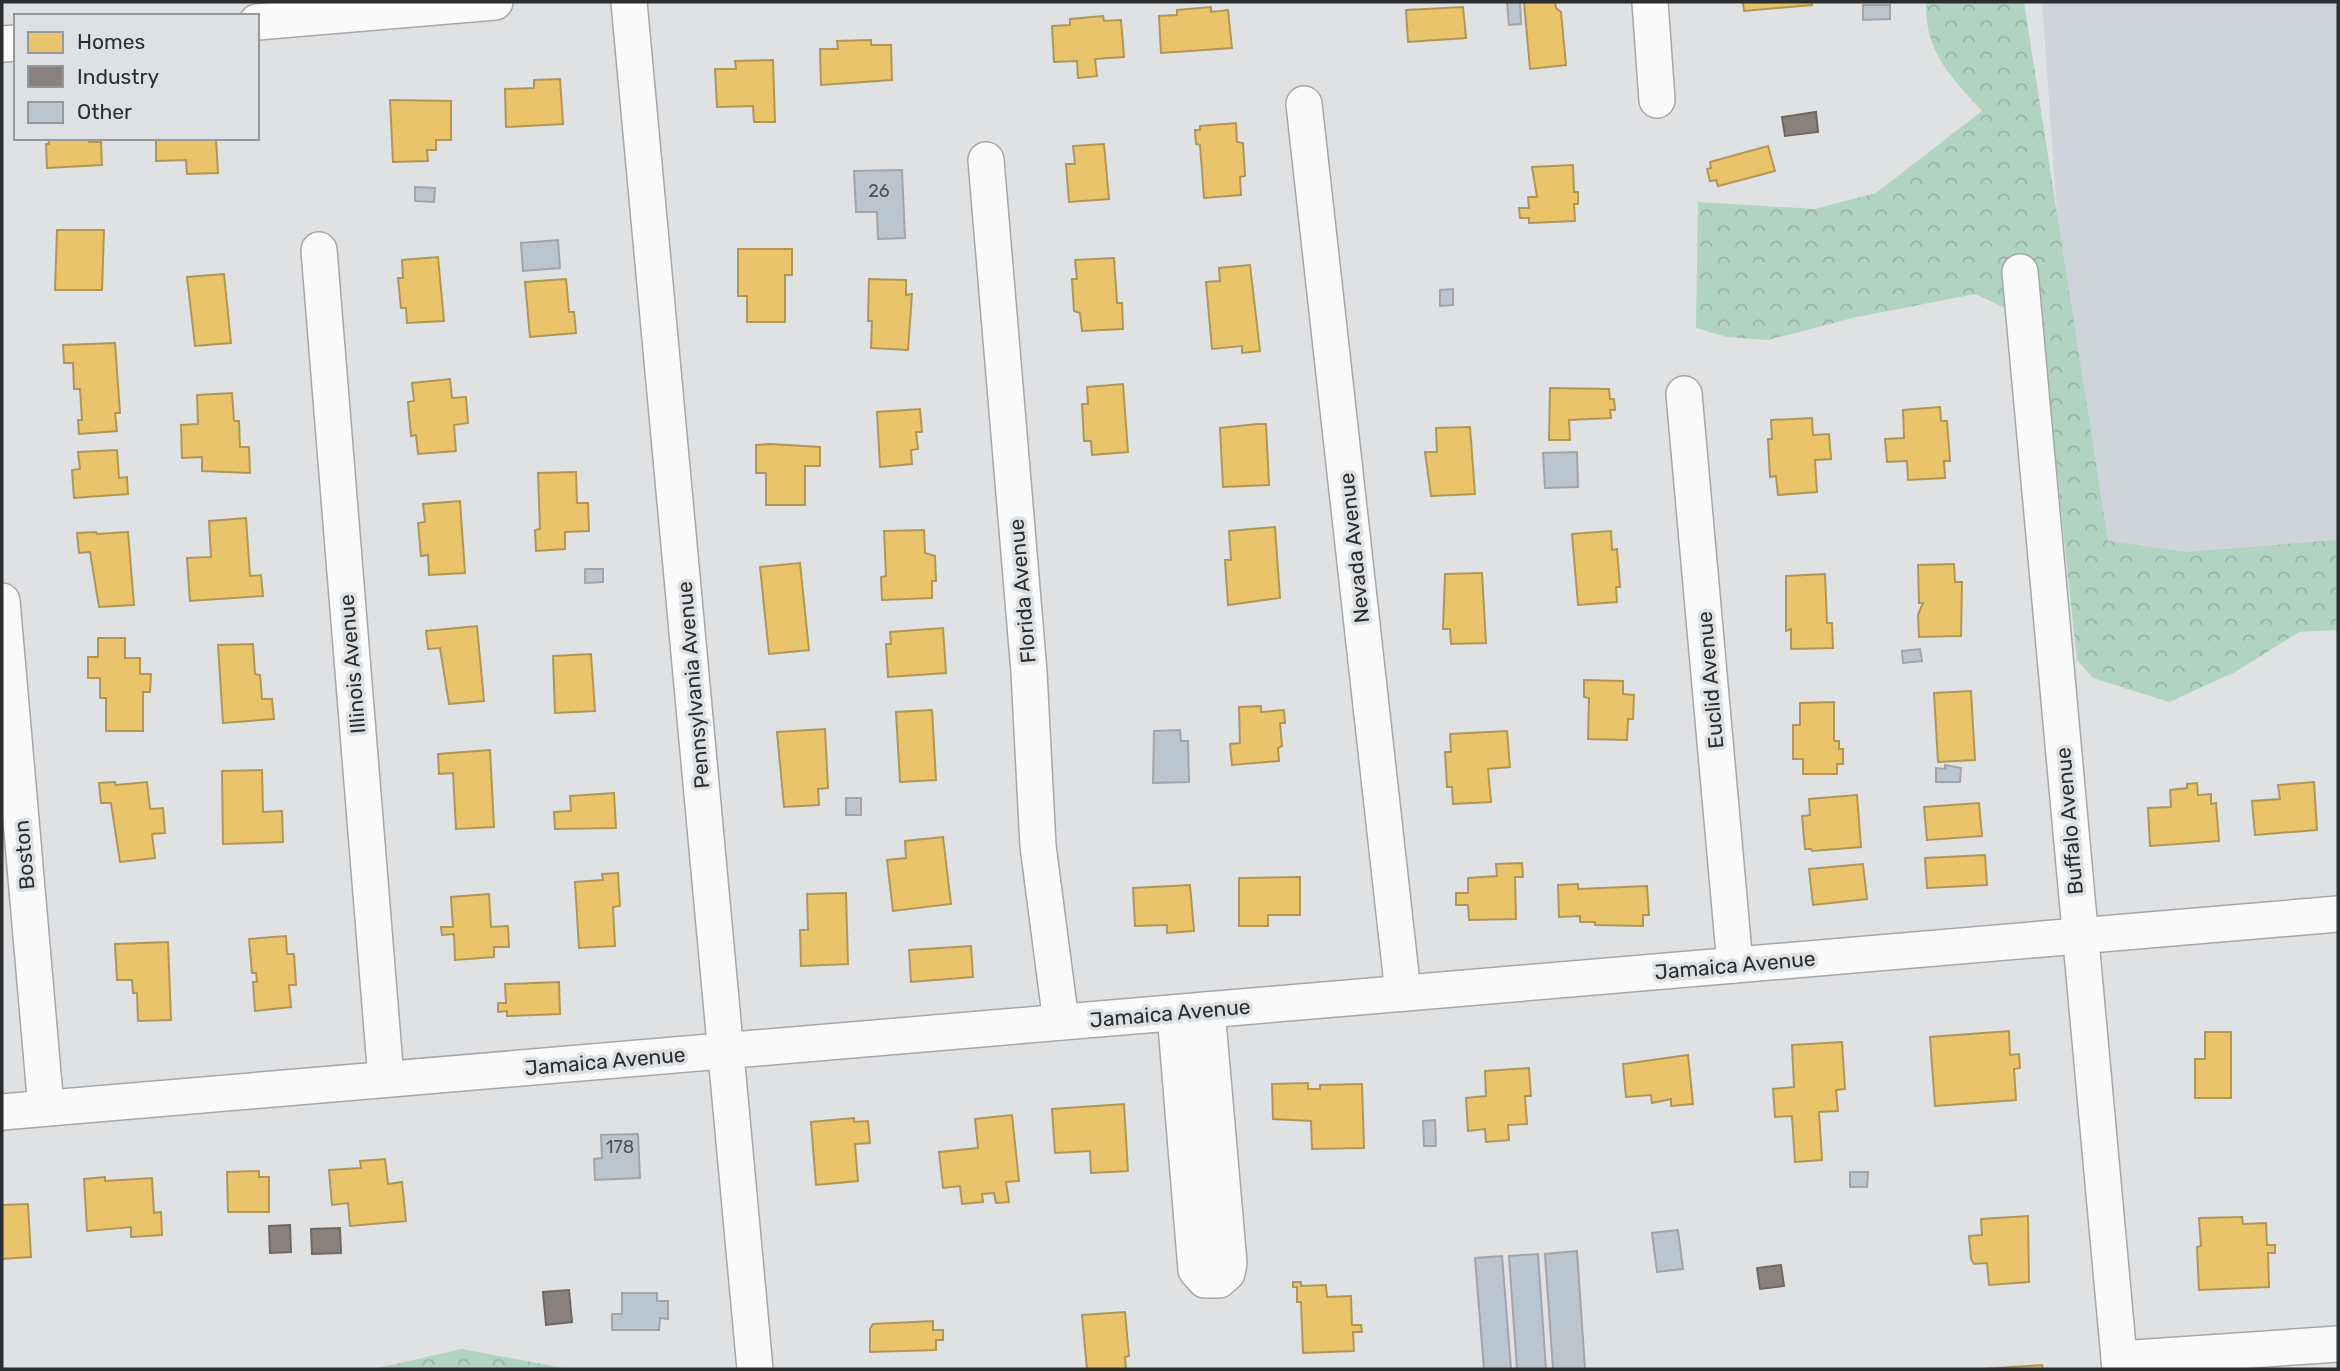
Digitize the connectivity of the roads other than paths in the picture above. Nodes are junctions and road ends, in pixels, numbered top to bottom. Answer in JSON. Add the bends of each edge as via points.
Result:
{"nodes":[{"id":1,"x":495,"y":2,"type":"edge"},
{"id":2,"x":629,"y":2,"type":"edge"},
{"id":3,"x":1650,"y":2,"type":"edge"},
{"id":4,"x":259,"y":22,"type":"edge"},
{"id":5,"x":1657,"y":100,"type":"dead end"},
{"id":6,"x":1304,"y":104,"type":"dead end"},
{"id":7,"x":986,"y":160,"type":"dead end"},
{"id":8,"x":319,"y":250,"type":"dead end"},
{"id":9,"x":2020,"y":272,"type":"dead end"},
{"id":10,"x":1684,"y":394,"type":"dead end"},
{"id":11,"x":2,"y":601,"type":"edge"},
{"id":12,"x":2338,"y":914,"type":"edge"},
{"id":13,"x":2079,"y":936,"type":"junction"},
{"id":14,"x":1735,"y":965,"type":"junction"},
{"id":15,"x":1403,"y":993,"type":"junction"},
{"id":16,"x":1191,"y":1011,"type":"junction"},
{"id":17,"x":1061,"y":1022,"type":"junction"},
{"id":18,"x":727,"y":1050,"type":"junction"},
{"id":19,"x":386,"y":1079,"type":"junction"},
{"id":20,"x":46,"y":1108,"type":"junction"},
{"id":21,"x":2,"y":1112,"type":"edge"},
{"id":22,"x":2338,"y":1344,"type":"edge"},
{"id":23,"x":2120,"y":1364,"type":"edge"},
{"id":24,"x":755,"y":1369,"type":"edge"}],
"edges":[{"from":1,"to":4,"type":"street"},
{"from":2,"to":18,"type":"street","name":"Pennsylvania Avenue"},
{"from":3,"to":5,"type":"street"},
{"from":6,"to":15,"type":"street","name":"Nevada Avenue"},
{"from":7,"to":17,"type":"street","name":"Florida Avenue","via":[[1028,658],[1038,846]]},
{"from":8,"to":19,"type":"street","name":"Illinois Avenue"},
{"from":9,"to":13,"type":"street","name":"Buffalo Avenue"},
{"from":10,"to":14,"type":"street","name":"Euclid Avenue"},
{"from":11,"to":20,"type":"street","name":"Boston"},
{"from":12,"to":13,"type":"street","name":"Jamaica Avenue"},
{"from":13,"to":14,"type":"street","name":"Jamaica Avenue"},
{"from":13,"to":23,"type":"street","name":"Buffalo Avenue"},
{"from":14,"to":15,"type":"street","name":"Jamaica Avenue"},
{"from":15,"to":16,"type":"street","name":"Jamaica Avenue"},
{"from":16,"to":16,"type":"street","via":[[1196,1270],[1205,1280],[1219,1280],[1229,1263]]},
{"from":16,"to":17,"type":"street","name":"Jamaica Avenue"},
{"from":17,"to":18,"type":"street","name":"Jamaica Avenue"},
{"from":18,"to":19,"type":"street","name":"Jamaica Avenue"},
{"from":18,"to":24,"type":"street","name":"Pennsylvania Avenue"},
{"from":19,"to":20,"type":"street","name":"Jamaica Avenue"},
{"from":20,"to":21,"type":"street","name":"Jamaica Avenue"},
{"from":22,"to":23,"type":"street"}]}
